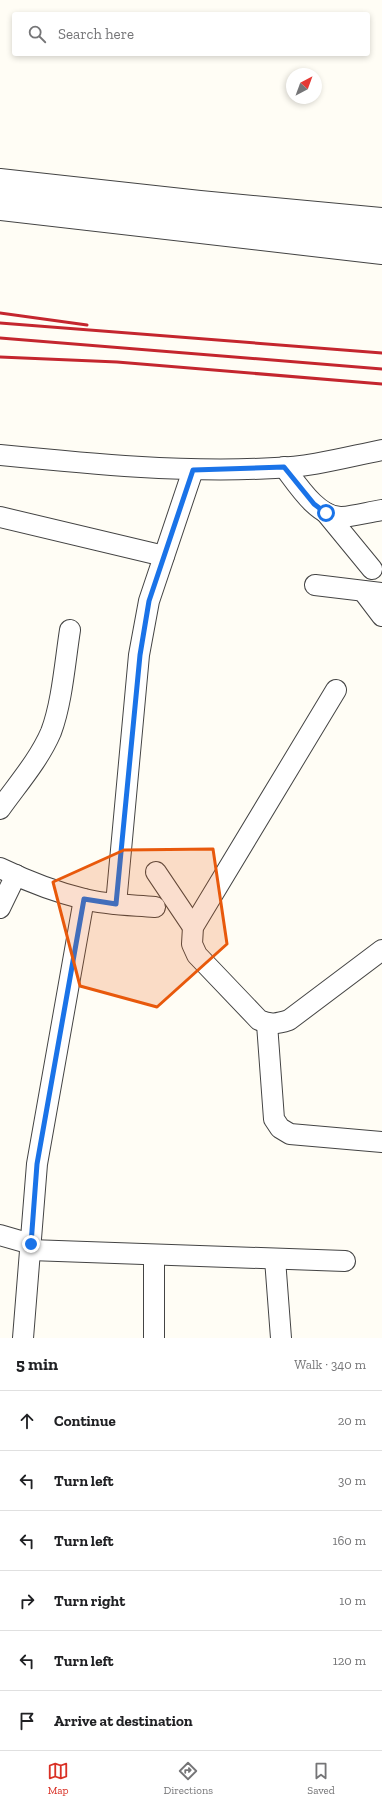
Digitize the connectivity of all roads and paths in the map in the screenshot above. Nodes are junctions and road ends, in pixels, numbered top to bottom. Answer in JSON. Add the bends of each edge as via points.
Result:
{"nodes":[{"id":1,"x":0,"y":179,"type":"edge"},
{"id":2,"x":0,"y":194,"type":"edge"},
{"id":3,"x":0,"y":210,"type":"edge"},
{"id":4,"x":382,"y":218,"type":"edge"},
{"id":5,"x":382,"y":235,"type":"edge"},
{"id":6,"x":382,"y":254,"type":"edge"},
{"id":7,"x":382,"y":450,"type":"edge"},
{"id":8,"x":0,"y":455,"type":"edge"},
{"id":9,"x":284,"y":467,"type":"junction"},
{"id":10,"x":193,"y":470,"type":"junction"},
{"id":11,"x":382,"y":510,"type":"edge"},
{"id":12,"x":326,"y":513,"type":"junction"},
{"id":13,"x":0,"y":516,"type":"edge"},
{"id":14,"x":164,"y":556,"type":"junction"},
{"id":15,"x":372,"y":569,"type":"dead end"},
{"id":16,"x":315,"y":585,"type":"dead end"},
{"id":17,"x":373,"y":592,"type":"edge"},
{"id":18,"x":382,"y":616,"type":"edge"},
{"id":19,"x":70,"y":630,"type":"dead end"},
{"id":20,"x":336,"y":690,"type":"dead end"},
{"id":21,"x":0,"y":809,"type":"edge"},
{"id":22,"x":8,"y":872,"type":"edge"},
{"id":23,"x":156,"y":872,"type":"dead end"},
{"id":24,"x":84,"y":899,"type":"junction"},
{"id":25,"x":116,"y":904,"type":"junction"},
{"id":26,"x":0,"y":908,"type":"edge"},
{"id":27,"x":155,"y":908,"type":"dead end"},
{"id":28,"x":193,"y":927,"type":"junction"},
{"id":29,"x":382,"y":950,"type":"edge"},
{"id":30,"x":267,"y":1024,"type":"junction"},
{"id":31,"x":382,"y":1142,"type":"edge"},
{"id":32,"x":0,"y":1235,"type":"edge"},
{"id":33,"x":30,"y":1247,"type":"junction"},
{"id":34,"x":154,"y":1255,"type":"junction"},
{"id":35,"x":275,"y":1259,"type":"junction"},
{"id":36,"x":345,"y":1261,"type":"dead end"},
{"id":37,"x":23,"y":1338,"type":"edge"},
{"id":38,"x":154,"y":1338,"type":"edge"},
{"id":39,"x":281,"y":1338,"type":"edge"}],
"edges":[{"from":1,"to":4,"type":"street"},
{"from":2,"to":5,"type":"street"},
{"from":3,"to":6,"type":"street"},
{"from":7,"to":9,"type":"street"},
{"from":8,"to":10,"type":"street"},
{"from":9,"to":10,"type":"street"},
{"from":9,"to":12,"type":"street","via":[[314,504]]},
{"from":10,"to":14,"type":"street"},
{"from":11,"to":12,"type":"street","via":[[340,517]]},
{"from":12,"to":15,"type":"street"},
{"from":13,"to":14,"type":"street"},
{"from":14,"to":25,"type":"street","via":[[149,601],[140,655]]},
{"from":16,"to":17,"type":"street"},
{"from":17,"to":18,"type":"street"},
{"from":19,"to":21,"type":"street","via":[[56,713],[50,733],[39,754]]},
{"from":20,"to":28,"type":"street"},
{"from":22,"to":24,"type":"street"},
{"from":22,"to":26,"type":"street"},
{"from":23,"to":28,"type":"street"},
{"from":24,"to":25,"type":"street"},
{"from":24,"to":33,"type":"street","via":[[37,1164]]},
{"from":25,"to":27,"type":"street"},
{"from":28,"to":30,"type":"street","via":[[192,944],[197,955],[258,1020]]},
{"from":29,"to":30,"type":"street","via":[[289,1020]]},
{"from":30,"to":31,"type":"street","via":[[274,1119],[280,1128],[290,1134]]},
{"from":32,"to":33,"type":"street"},
{"from":33,"to":34,"type":"street"},
{"from":33,"to":37,"type":"street"},
{"from":34,"to":35,"type":"street"},
{"from":34,"to":38,"type":"street"},
{"from":35,"to":36,"type":"street"},
{"from":35,"to":39,"type":"street"}]}
